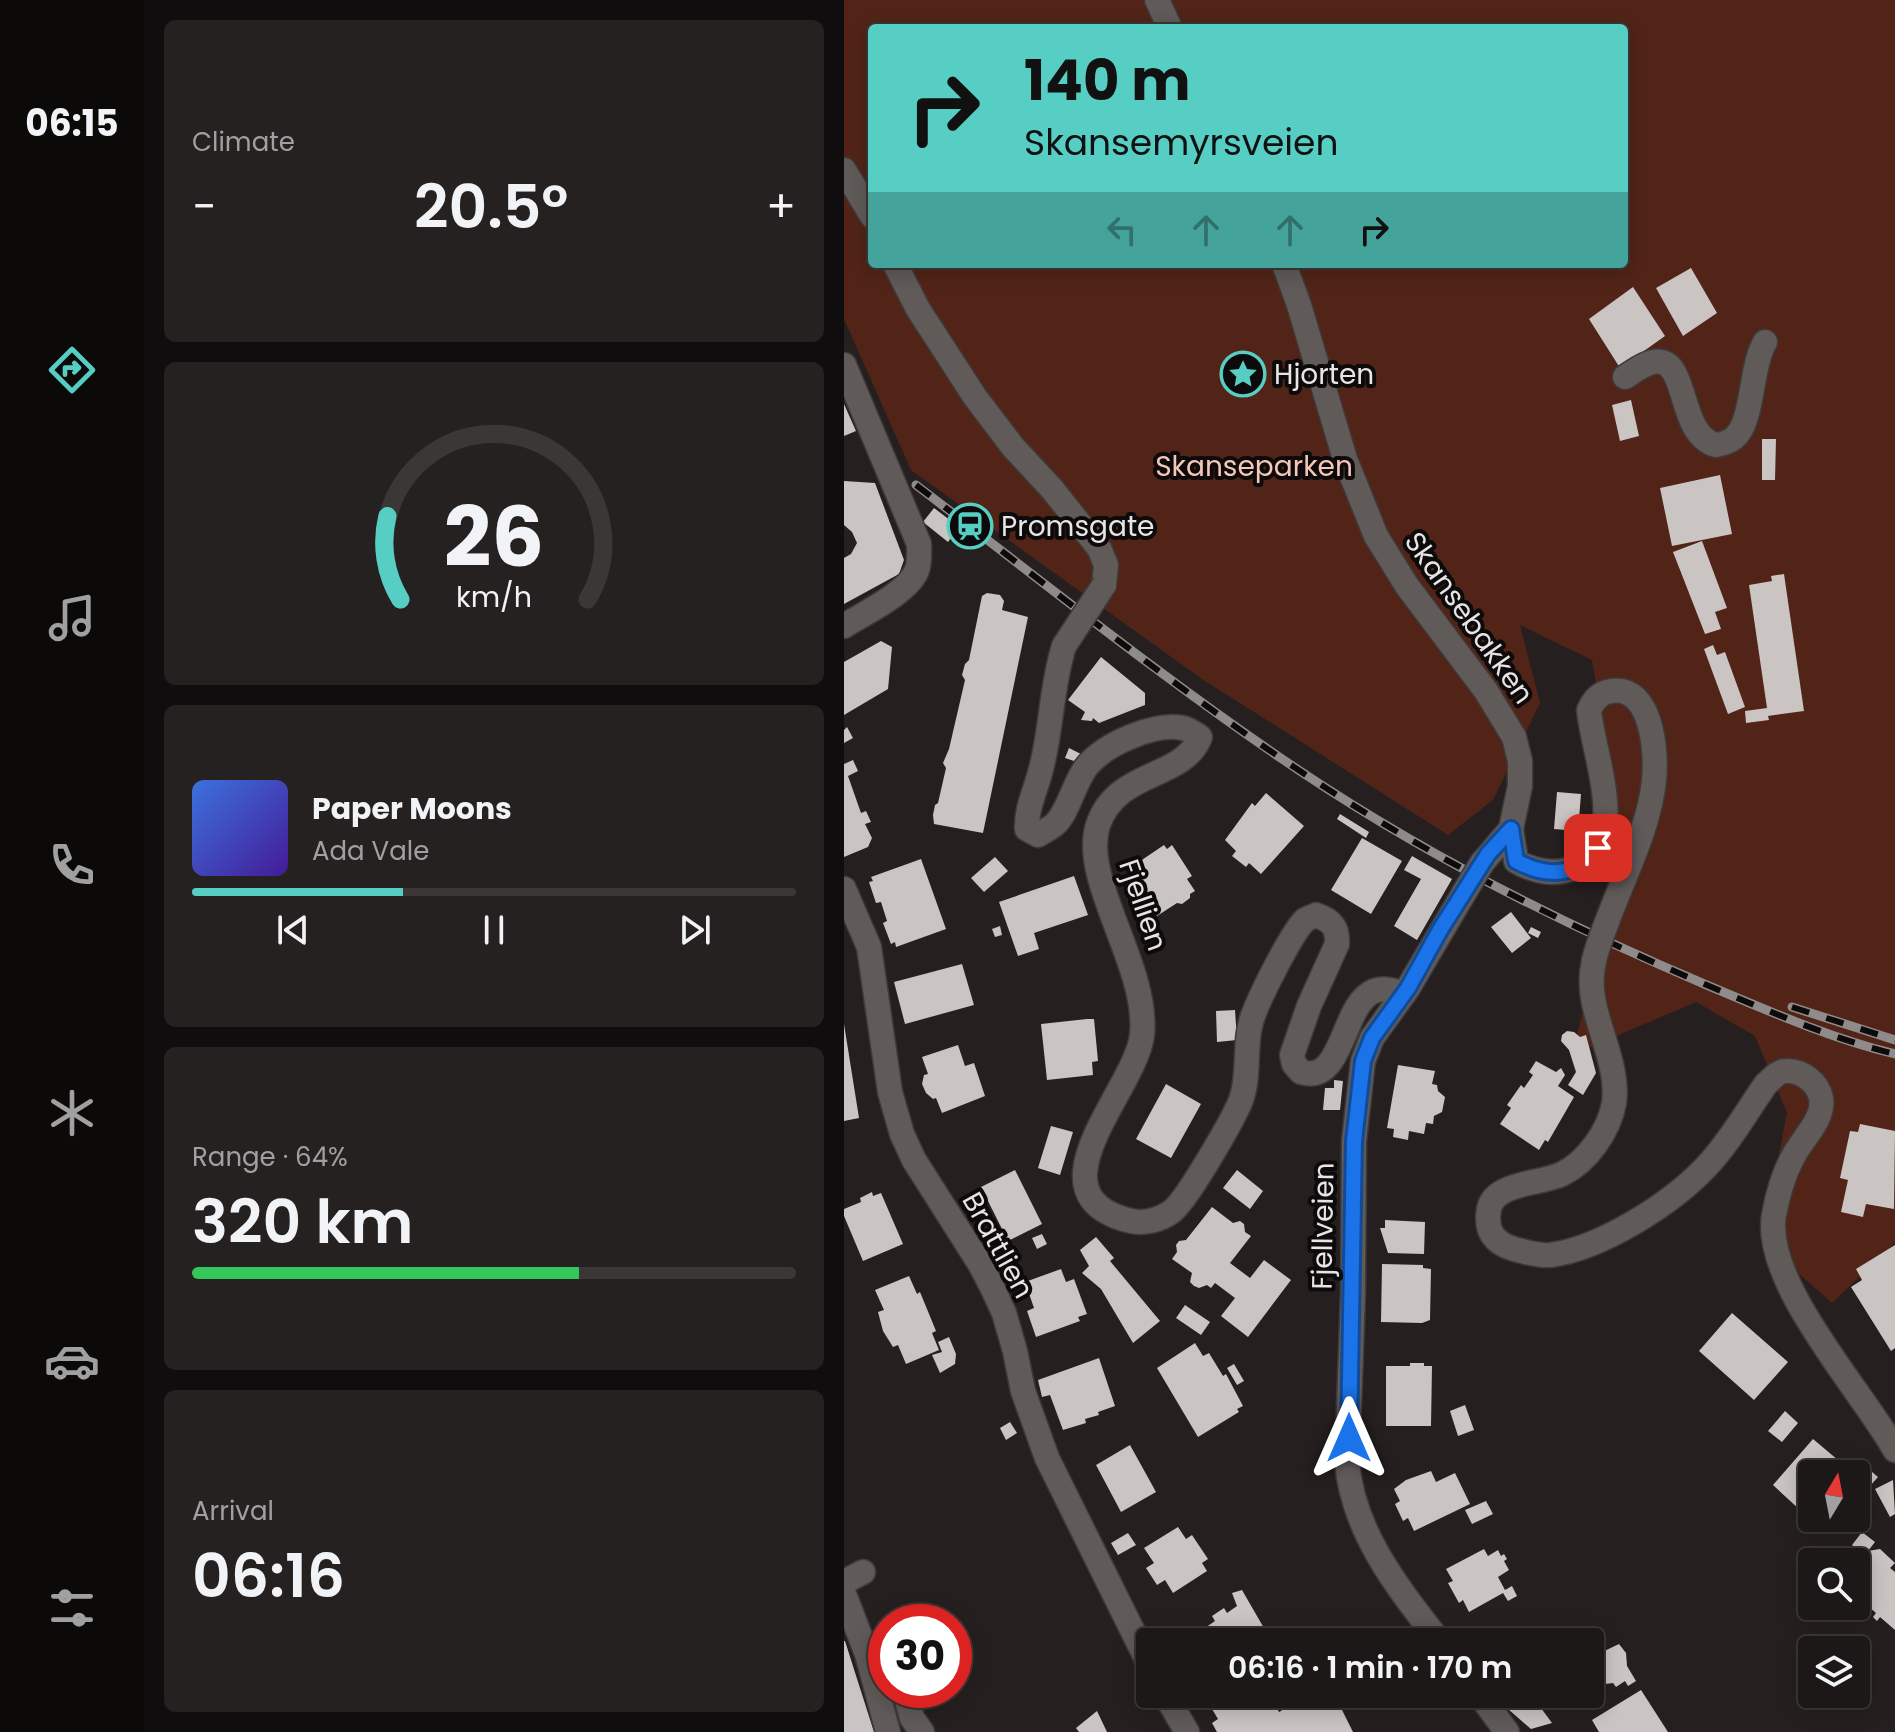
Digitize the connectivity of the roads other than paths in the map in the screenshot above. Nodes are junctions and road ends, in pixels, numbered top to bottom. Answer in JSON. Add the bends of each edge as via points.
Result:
{"nodes":[{"id":1,"x":1157,"y":0,"type":"edge"},
{"id":2,"x":1168,"y":24,"type":"edge"},
{"id":3,"x":844,"y":170,"type":"edge"},
{"id":4,"x":868,"y":209,"type":"edge"},
{"id":5,"x":897,"y":268,"type":"edge"},
{"id":6,"x":1285,"y":268,"type":"edge"},
{"id":7,"x":1765,"y":342,"type":"dead end"},
{"id":8,"x":844,"y":365,"type":"edge"},
{"id":9,"x":1625,"y":377,"type":"dead end"},
{"id":10,"x":844,"y":626,"type":"edge"},
{"id":11,"x":1511,"y":829,"type":"junction"},
{"id":12,"x":844,"y":889,"type":"edge"},
{"id":13,"x":1404,"y":994,"type":"junction"},
{"id":14,"x":1895,"y":1450,"type":"edge"},
{"id":15,"x":844,"y":1594,"type":"edge"},
{"id":16,"x":1430,"y":1628,"type":"edge"},
{"id":17,"x":868,"y":1636,"type":"edge"},
{"id":18,"x":1136,"y":1638,"type":"edge"},
{"id":19,"x":884,"y":1708,"type":"edge"},
{"id":20,"x":909,"y":1708,"type":"edge"},
{"id":21,"x":1173,"y":1708,"type":"edge"},
{"id":22,"x":1489,"y":1708,"type":"edge"},
{"id":23,"x":888,"y":1732,"type":"edge"},
{"id":24,"x":922,"y":1732,"type":"edge"},
{"id":25,"x":1187,"y":1732,"type":"edge"},
{"id":26,"x":1507,"y":1732,"type":"edge"}],
"edges":[{"from":1,"to":2,"type":"street"},
{"from":3,"to":4,"type":"street"},
{"from":5,"to":13,"type":"street","name":"Fjellien","bridge":true,"via":[[975,397],[1099,548],[1106,565],[1104,585],[1064,646],[1027,829],[1038,835],[1057,824],[1088,764],[1114,745],[1160,729],[1185,728],[1200,737],[1194,751],[1182,759],[1126,786],[1109,804],[1094,844],[1098,870],[1134,970],[1142,1035],[1132,1068],[1085,1159],[1088,1190],[1099,1207],[1143,1224],[1171,1212],[1185,1196],[1235,1115],[1251,1022],[1305,920],[1326,918],[1338,934],[1292,1055],[1301,1072],[1315,1074],[1328,1067],[1363,999],[1374,990]]},
{"from":6,"to":11,"type":"street","name":"Skansebakken","via":[[1345,459],[1376,536],[1514,737],[1520,786]]},
{"from":7,"to":9,"type":"street","via":[[1741,427],[1736,437],[1716,445],[1698,436],[1691,425],[1679,381],[1668,366],[1649,363]]},
{"from":8,"to":10,"type":"street","via":[[919,544],[912,578]]},
{"from":11,"to":13,"type":"street","name":"Fjellveien","bridge":true,"via":[[1482,863]]},
{"from":11,"to":14,"type":"street","bridge":true,"via":[[1516,861],[1532,870],[1567,871],[1587,862],[1601,841],[1606,813],[1589,710],[1605,692],[1630,694],[1650,724],[1654,779],[1649,807],[1591,967],[1590,985],[1612,1072],[1614,1102],[1588,1156],[1541,1182],[1503,1191],[1490,1205],[1488,1228],[1498,1244],[1531,1254],[1584,1246],[1655,1211],[1707,1166],[1777,1074],[1785,1070],[1811,1080],[1818,1087],[1820,1113],[1792,1159],[1773,1217],[1776,1246],[1794,1297]]},
{"from":12,"to":18,"type":"street","name":"Brattlien","via":[[869,947],[884,1060],[902,1134],[992,1287],[1047,1458]]},
{"from":13,"to":16,"type":"street","name":"Fjellveien","via":[[1372,1038],[1358,1090],[1347,1461],[1356,1511],[1371,1542]]},
{"from":15,"to":17,"type":"street"},
{"from":19,"to":23,"type":"street"},
{"from":20,"to":24,"type":"street"},
{"from":21,"to":25,"type":"street"},
{"from":22,"to":26,"type":"street"}]}
